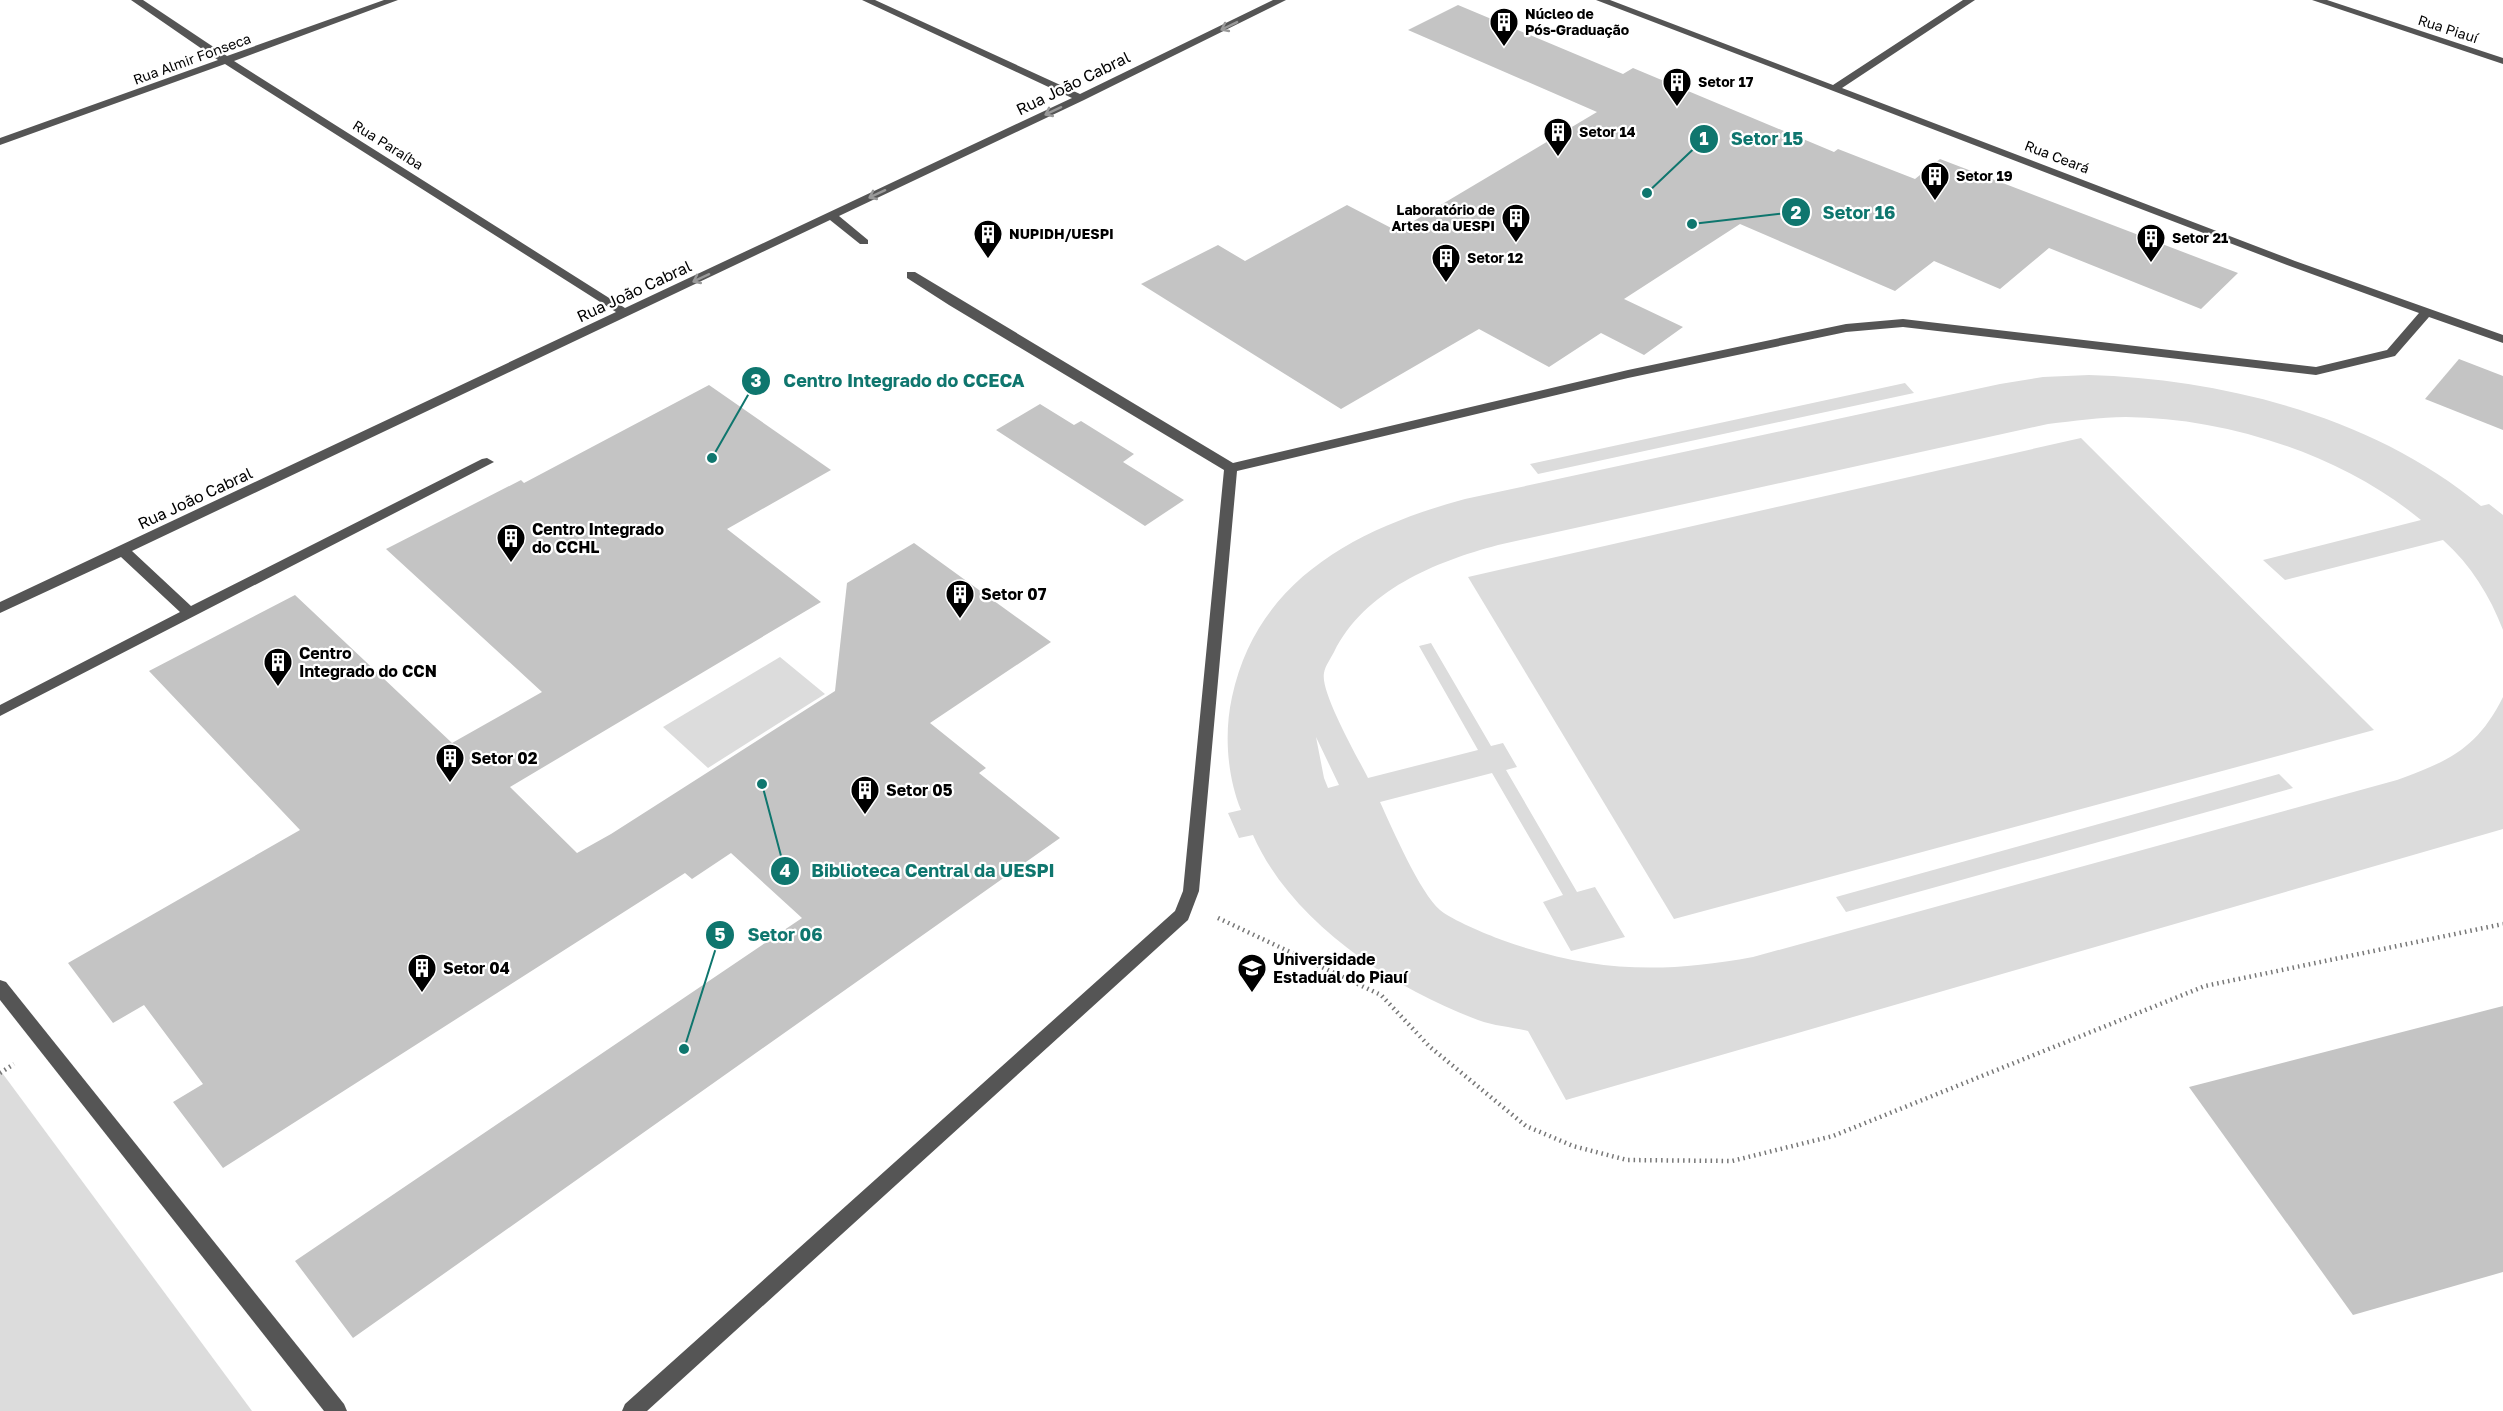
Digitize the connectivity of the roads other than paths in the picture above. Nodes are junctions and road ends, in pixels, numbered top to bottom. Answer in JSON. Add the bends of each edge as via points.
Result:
{"nodes":[{"id":1,"x":136,"y":0,"type":"edge"},
{"id":2,"x":393,"y":0,"type":"edge"},
{"id":3,"x":867,"y":0,"type":"edge"},
{"id":4,"x":1281,"y":0,"type":"edge"},
{"id":5,"x":1601,"y":0,"type":"edge"},
{"id":6,"x":1970,"y":0,"type":"edge"},
{"id":7,"x":2317,"y":0,"type":"edge"},
{"id":8,"x":227,"y":61,"type":"junction"},
{"id":9,"x":2503,"y":61,"type":"edge"},
{"id":10,"x":1834,"y":88,"type":"junction"},
{"id":11,"x":1080,"y":98,"type":"junction"},
{"id":12,"x":0,"y":142,"type":"edge"},
{"id":13,"x":832,"y":216,"type":"junction"},
{"id":14,"x":864,"y":242,"type":"dead end"},
{"id":15,"x":911,"y":275,"type":"dead end"},
{"id":16,"x":2427,"y":312,"type":"junction"},
{"id":17,"x":625,"y":313,"type":"junction"},
{"id":18,"x":2503,"y":339,"type":"edge"},
{"id":19,"x":487,"y":462,"type":"dead end"},
{"id":20,"x":1232,"y":468,"type":"junction"},
{"id":21,"x":122,"y":550,"type":"junction"},
{"id":22,"x":0,"y":608,"type":"edge"},
{"id":23,"x":190,"y":613,"type":"junction"},
{"id":24,"x":0,"y":711,"type":"edge"},
{"id":25,"x":0,"y":987,"type":"edge"},
{"id":26,"x":337,"y":1411,"type":"edge"},
{"id":27,"x":632,"y":1411,"type":"edge"}],
"edges":[{"from":1,"to":8,"type":"street","name":"Rua Paraíba"},
{"from":2,"to":8,"type":"street","name":"Rua Almir Fonseca"},
{"from":3,"to":11,"type":"street"},
{"from":4,"to":11,"type":"street","name":"Rua João Cabral","one_way":true},
{"from":5,"to":10,"type":"street","name":"Rua Ceará"},
{"from":6,"to":10,"type":"street"},
{"from":7,"to":9,"type":"street","name":"Rua Piauí"},
{"from":8,"to":12,"type":"street","name":"Rua Almir Fonseca"},
{"from":8,"to":17,"type":"street","name":"Rua Paraíba"},
{"from":10,"to":16,"type":"street","name":"Rua Ceará"},
{"from":11,"to":13,"type":"street","name":"Rua João Cabral","one_way":true},
{"from":13,"to":14,"type":"street"},
{"from":13,"to":17,"type":"street","name":"Rua João Cabral","one_way":true},
{"from":15,"to":20,"type":"street"},
{"from":16,"to":18,"type":"street","name":"Rua Ceará"},
{"from":16,"to":20,"type":"street","via":[[2391,353],[2316,371],[1903,323],[1846,328],[1628,374]]},
{"from":17,"to":21,"type":"street","name":"Rua João Cabral"},
{"from":19,"to":23,"type":"street"},
{"from":20,"to":27,"type":"street","via":[[1191,891],[1182,915]]},
{"from":21,"to":22,"type":"street","name":"Rua João Cabral"},
{"from":21,"to":23,"type":"street"},
{"from":23,"to":24,"type":"street"},
{"from":25,"to":26,"type":"street"}]}
